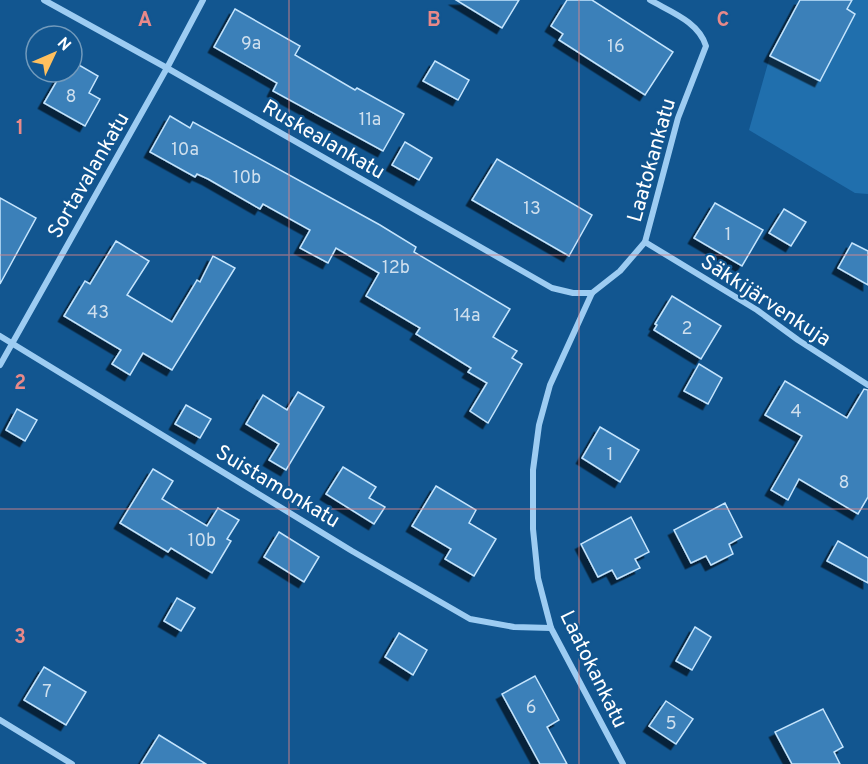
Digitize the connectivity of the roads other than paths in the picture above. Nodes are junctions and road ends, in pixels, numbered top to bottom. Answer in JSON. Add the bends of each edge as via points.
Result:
{"nodes":[{"id":1,"x":44,"y":0,"type":"edge"},
{"id":2,"x":203,"y":0,"type":"edge"},
{"id":3,"x":651,"y":0,"type":"edge"},
{"id":4,"x":167,"y":69,"type":"junction"},
{"id":5,"x":645,"y":242,"type":"junction"},
{"id":6,"x":592,"y":293,"type":"junction"},
{"id":7,"x":0,"y":336,"type":"edge"},
{"id":8,"x":11,"y":344,"type":"junction"},
{"id":9,"x":0,"y":365,"type":"edge"},
{"id":10,"x":868,"y":385,"type":"edge"},
{"id":11,"x":551,"y":628,"type":"junction"},
{"id":12,"x":0,"y":720,"type":"edge"},
{"id":13,"x":72,"y":764,"type":"edge"},
{"id":14,"x":623,"y":764,"type":"edge"}],
"edges":[{"from":1,"to":4,"type":"street","name":"Ruskealankatu"},
{"from":2,"to":4,"type":"street","name":"Sortavalankatu"},
{"from":3,"to":5,"type":"street","name":"Laatokankatu","via":[[692,24],[702,34],[706,46],[678,118]]},
{"from":4,"to":6,"type":"street","name":"Ruskealankatu","via":[[552,288]]},
{"from":4,"to":8,"type":"street","name":"Sortavalankatu"},
{"from":5,"to":6,"type":"street","name":"Laatokankatu","via":[[620,271]]},
{"from":5,"to":10,"type":"street","name":"Säkkijärvenkuja","via":[[757,310]]},
{"from":6,"to":11,"type":"street","name":"Laatokankatu","via":[[550,385],[533,470],[532,530],[538,578]]},
{"from":7,"to":8,"type":"street","name":"Suistamonkatu"},
{"from":8,"to":9,"type":"street","name":"Sortavalankatu"},
{"from":8,"to":11,"type":"street","name":"Suistamonkatu","via":[[470,620]]},
{"from":11,"to":14,"type":"street","name":"Laatokankatu"},
{"from":12,"to":13,"type":"street"}]}
